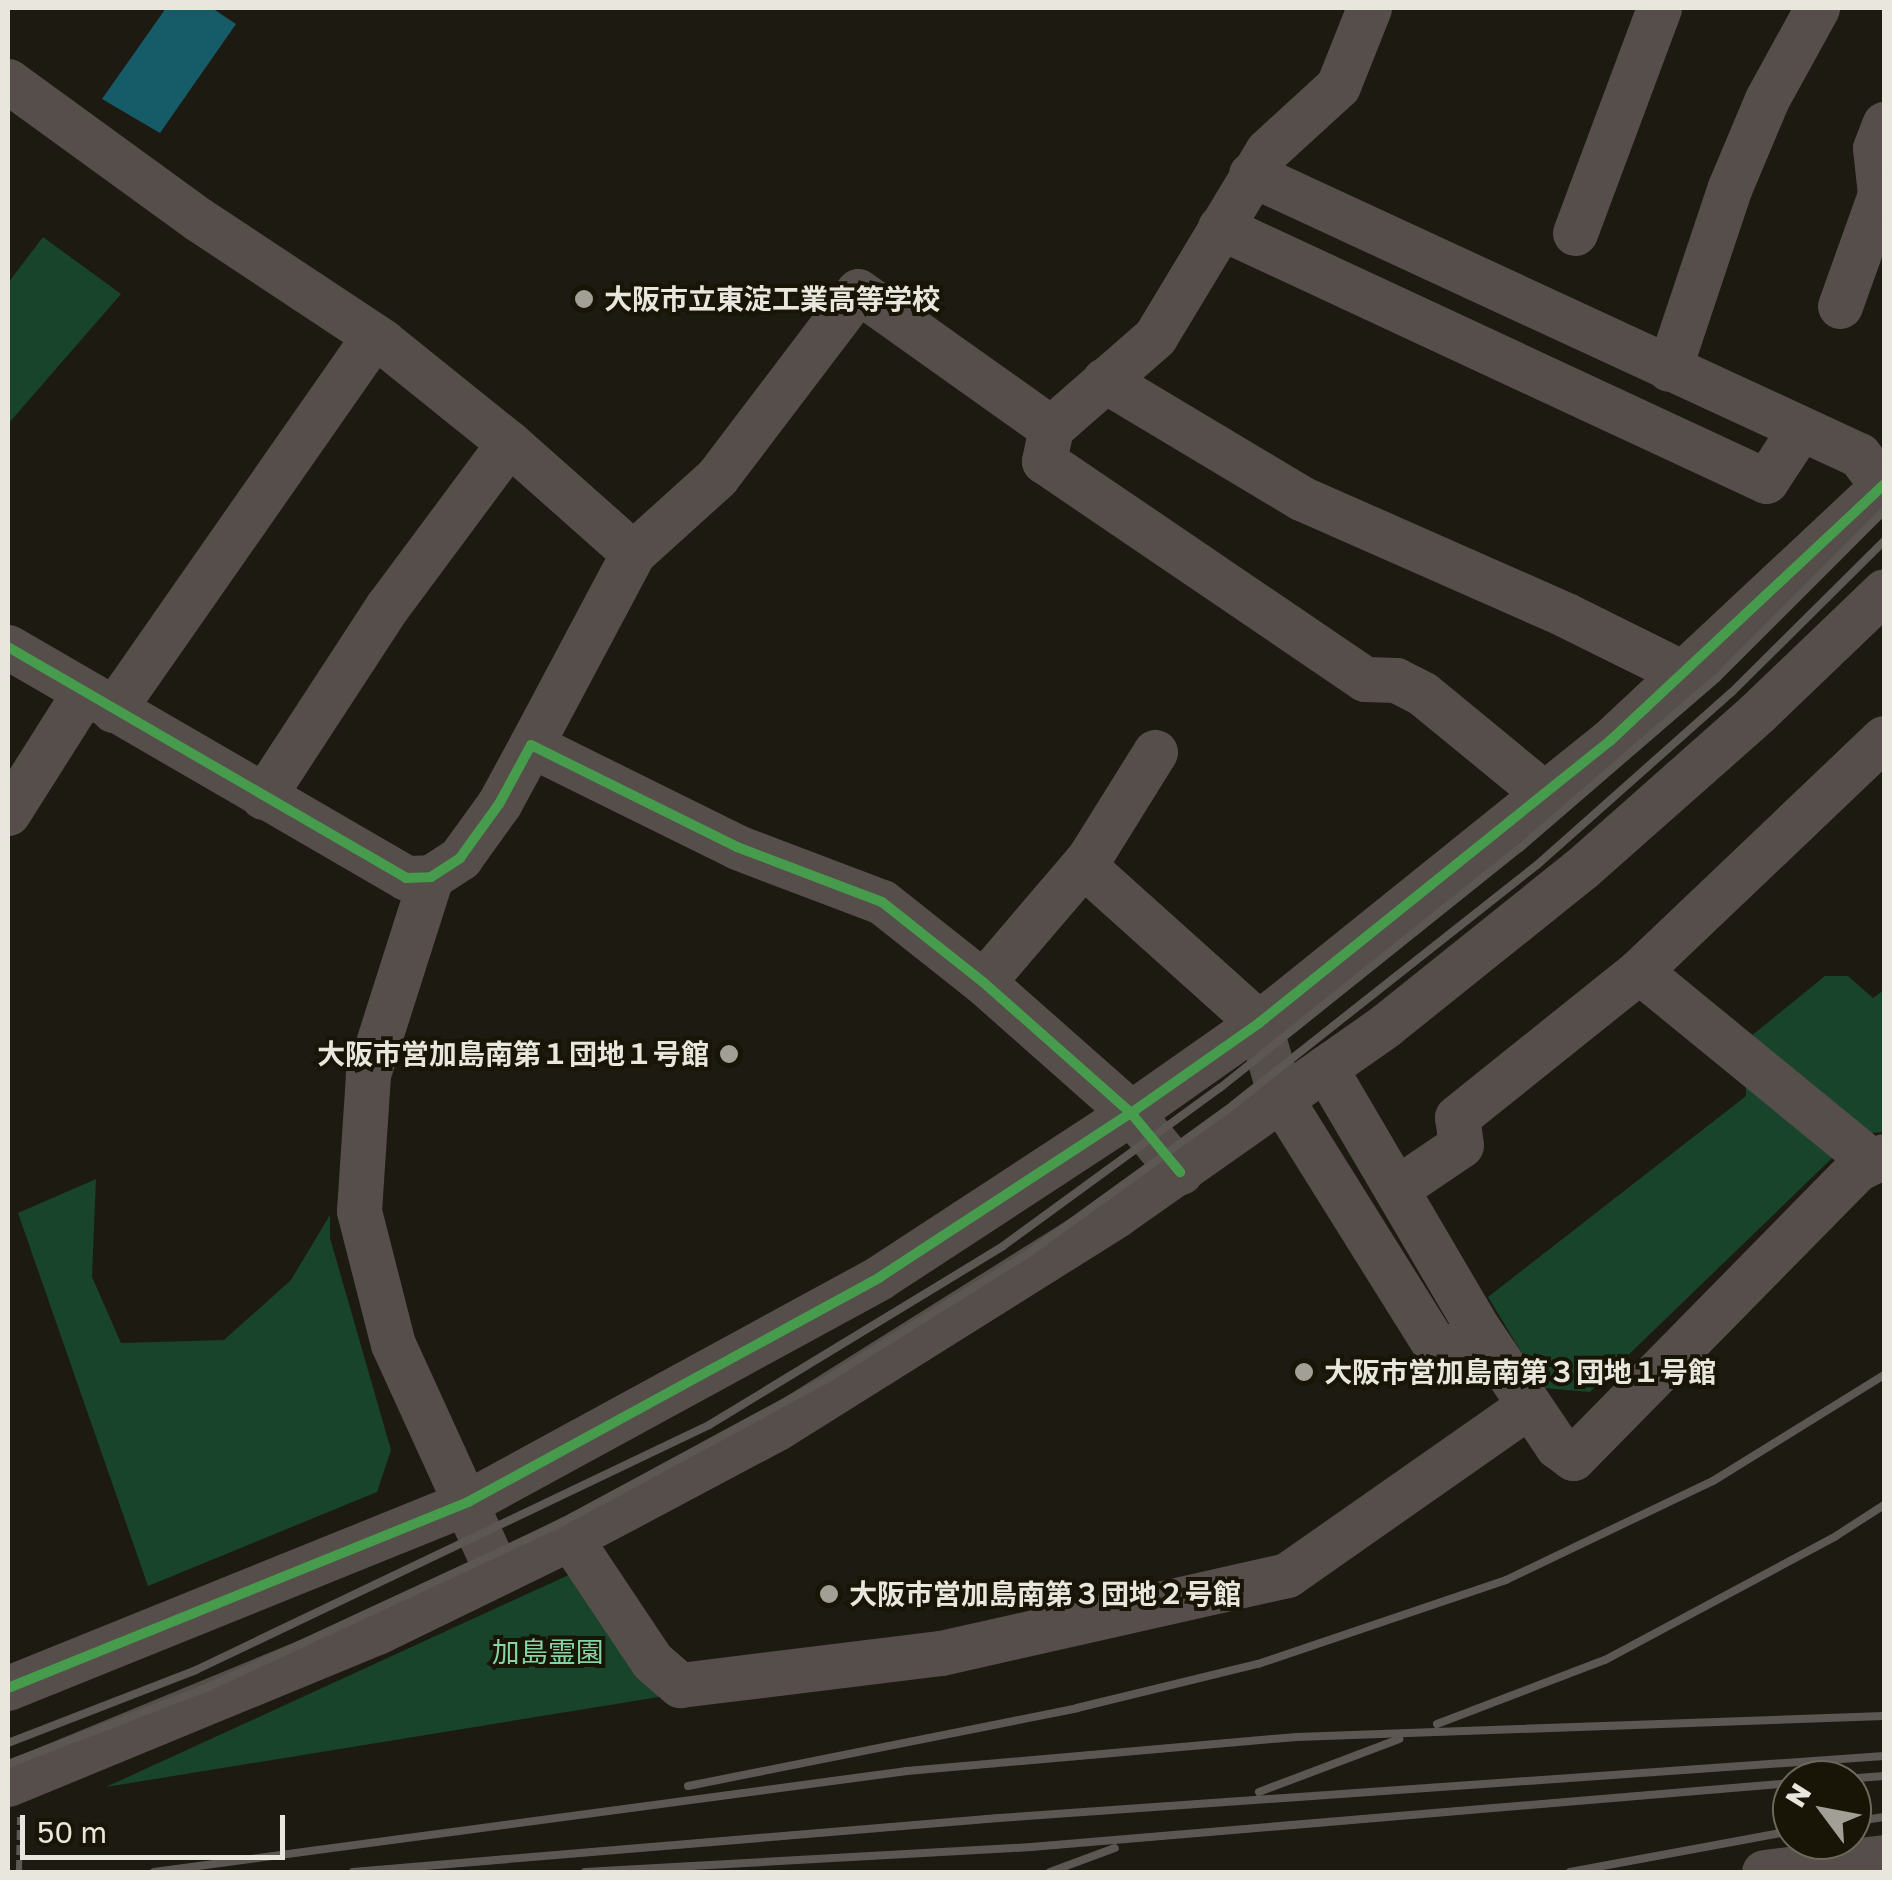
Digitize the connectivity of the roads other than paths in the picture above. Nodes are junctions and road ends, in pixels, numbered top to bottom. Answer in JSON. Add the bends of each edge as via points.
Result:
{"nodes":[{"id":1,"x":1369,"y":8,"type":"edge"},
{"id":2,"x":1658,"y":8,"type":"edge"},
{"id":3,"x":1818,"y":8,"type":"edge"},
{"id":4,"x":11,"y":91,"type":"edge"},
{"id":5,"x":1884,"y":124,"type":"edge"},
{"id":6,"x":1251,"y":174,"type":"junction"},
{"id":7,"x":1220,"y":228,"type":"junction"},
{"id":8,"x":1575,"y":233,"type":"dead end"},
{"id":9,"x":1840,"y":306,"type":"dead end"},
{"id":10,"x":374,"y":336,"type":"junction"},
{"id":11,"x":1668,"y":369,"type":"junction"},
{"id":12,"x":1104,"y":380,"type":"junction"},
{"id":13,"x":1051,"y":428,"type":"junction"},
{"id":14,"x":1800,"y":429,"type":"junction"},
{"id":15,"x":509,"y":443,"type":"junction"},
{"id":16,"x":1884,"y":486,"type":"edge"},
{"id":17,"x":633,"y":553,"type":"junction"},
{"id":18,"x":1884,"y":591,"type":"edge"},
{"id":19,"x":8,"y":647,"type":"edge"},
{"id":20,"x":1685,"y":674,"type":"junction"},
{"id":21,"x":98,"y":702,"type":"junction"},
{"id":22,"x":1884,"y":738,"type":"edge"},
{"id":23,"x":531,"y":744,"type":"junction"},
{"id":24,"x":1155,"y":752,"type":"dead end"},
{"id":25,"x":1546,"y":795,"type":"junction"},
{"id":26,"x":263,"y":798,"type":"junction"},
{"id":27,"x":8,"y":813,"type":"edge"},
{"id":28,"x":1083,"y":865,"type":"junction"},
{"id":29,"x":431,"y":877,"type":"junction"},
{"id":30,"x":1639,"y":970,"type":"junction"},
{"id":31,"x":984,"y":982,"type":"junction"},
{"id":32,"x":1260,"y":1023,"type":"junction"},
{"id":33,"x":1325,"y":1068,"type":"junction"},
{"id":34,"x":1281,"y":1100,"type":"junction"},
{"id":35,"x":1131,"y":1113,"type":"junction"},
{"id":36,"x":1878,"y":1159,"type":"edge"},
{"id":37,"x":1180,"y":1172,"type":"junction"},
{"id":38,"x":1400,"y":1195,"type":"junction"},
{"id":39,"x":1364,"y":1228,"type":"junction"},
{"id":40,"x":1478,"y":1330,"type":"junction"},
{"id":41,"x":1528,"y":1406,"type":"junction"},
{"id":42,"x":468,"y":1502,"type":"junction"},
{"id":43,"x":570,"y":1538,"type":"junction"},
{"id":44,"x":497,"y":1572,"type":"junction"},
{"id":45,"x":8,"y":1688,"type":"edge"},
{"id":46,"x":14,"y":1800,"type":"edge"},
{"id":47,"x":1884,"y":1857,"type":"edge"},
{"id":48,"x":1764,"y":1872,"type":"edge"}],
"edges":[{"from":1,"to":6,"type":"street","via":[[1338,86],[1266,151]]},
{"from":2,"to":8,"type":"street"},
{"from":3,"to":11,"type":"street","via":[[1767,99],[1730,187]]},
{"from":4,"to":10,"type":"street"},
{"from":5,"to":9,"type":"street","via":[[1875,148],[1880,194]]},
{"from":6,"to":7,"type":"street"},
{"from":6,"to":11,"type":"street"},
{"from":7,"to":12,"type":"street","via":[[1156,337]]},
{"from":7,"to":14,"type":"street","via":[[1766,481]]},
{"from":10,"to":15,"type":"street"},
{"from":10,"to":21,"type":"street"},
{"from":11,"to":14,"type":"street"},
{"from":12,"to":13,"type":"street"},
{"from":12,"to":20,"type":"street","via":[[1301,498]]},
{"from":13,"to":17,"type":"street","via":[[858,291],[718,476]]},
{"from":13,"to":25,"type":"street","via":[[1044,460],[1365,680],[1396,680],[1424,694]]},
{"from":14,"to":16,"type":"street","via":[[1858,455]]},
{"from":15,"to":17,"type":"street"},
{"from":15,"to":26,"type":"street","via":[[388,607]]},
{"from":16,"to":20,"type":"street"},
{"from":17,"to":23,"type":"street"},
{"from":18,"to":33,"type":"street","via":[[1582,868]]},
{"from":19,"to":21,"type":"street"},
{"from":20,"to":25,"type":"street"},
{"from":21,"to":26,"type":"street"},
{"from":21,"to":27,"type":"street"},
{"from":22,"to":30,"type":"street"},
{"from":23,"to":29,"type":"street","via":[[460,858]]},
{"from":23,"to":31,"type":"street","via":[[738,847],[882,902]]},
{"from":24,"to":28,"type":"street"},
{"from":25,"to":32,"type":"street"},
{"from":26,"to":29,"type":"street","via":[[386,870]]},
{"from":28,"to":31,"type":"street"},
{"from":28,"to":32,"type":"street"},
{"from":29,"to":42,"type":"street","via":[[368,1075],[359,1211],[393,1344]]},
{"from":30,"to":36,"type":"street"},
{"from":30,"to":38,"type":"street","via":[[1457,1117],[1461,1146]]},
{"from":31,"to":35,"type":"street"},
{"from":32,"to":34,"type":"street"},
{"from":32,"to":35,"type":"street"},
{"from":33,"to":34,"type":"street"},
{"from":33,"to":38,"type":"street"},
{"from":34,"to":37,"type":"street"},
{"from":34,"to":39,"type":"street"},
{"from":35,"to":37,"type":"street"},
{"from":35,"to":42,"type":"street","via":[[880,1277]]},
{"from":36,"to":41,"type":"street","via":[[1857,1169],[1574,1458]]},
{"from":37,"to":43,"type":"street","via":[[777,1428]]},
{"from":38,"to":39,"type":"street"},
{"from":38,"to":40,"type":"street"},
{"from":39,"to":40,"type":"street","via":[[1441,1356]]},
{"from":40,"to":41,"type":"street"},
{"from":41,"to":43,"type":"street","via":[[1287,1575],[940,1653],[680,1685],[652,1662]]},
{"from":42,"to":44,"type":"street"},
{"from":42,"to":45,"type":"street"},
{"from":43,"to":44,"type":"street"},
{"from":44,"to":46,"type":"street"},
{"from":47,"to":48,"type":"street"}]}
